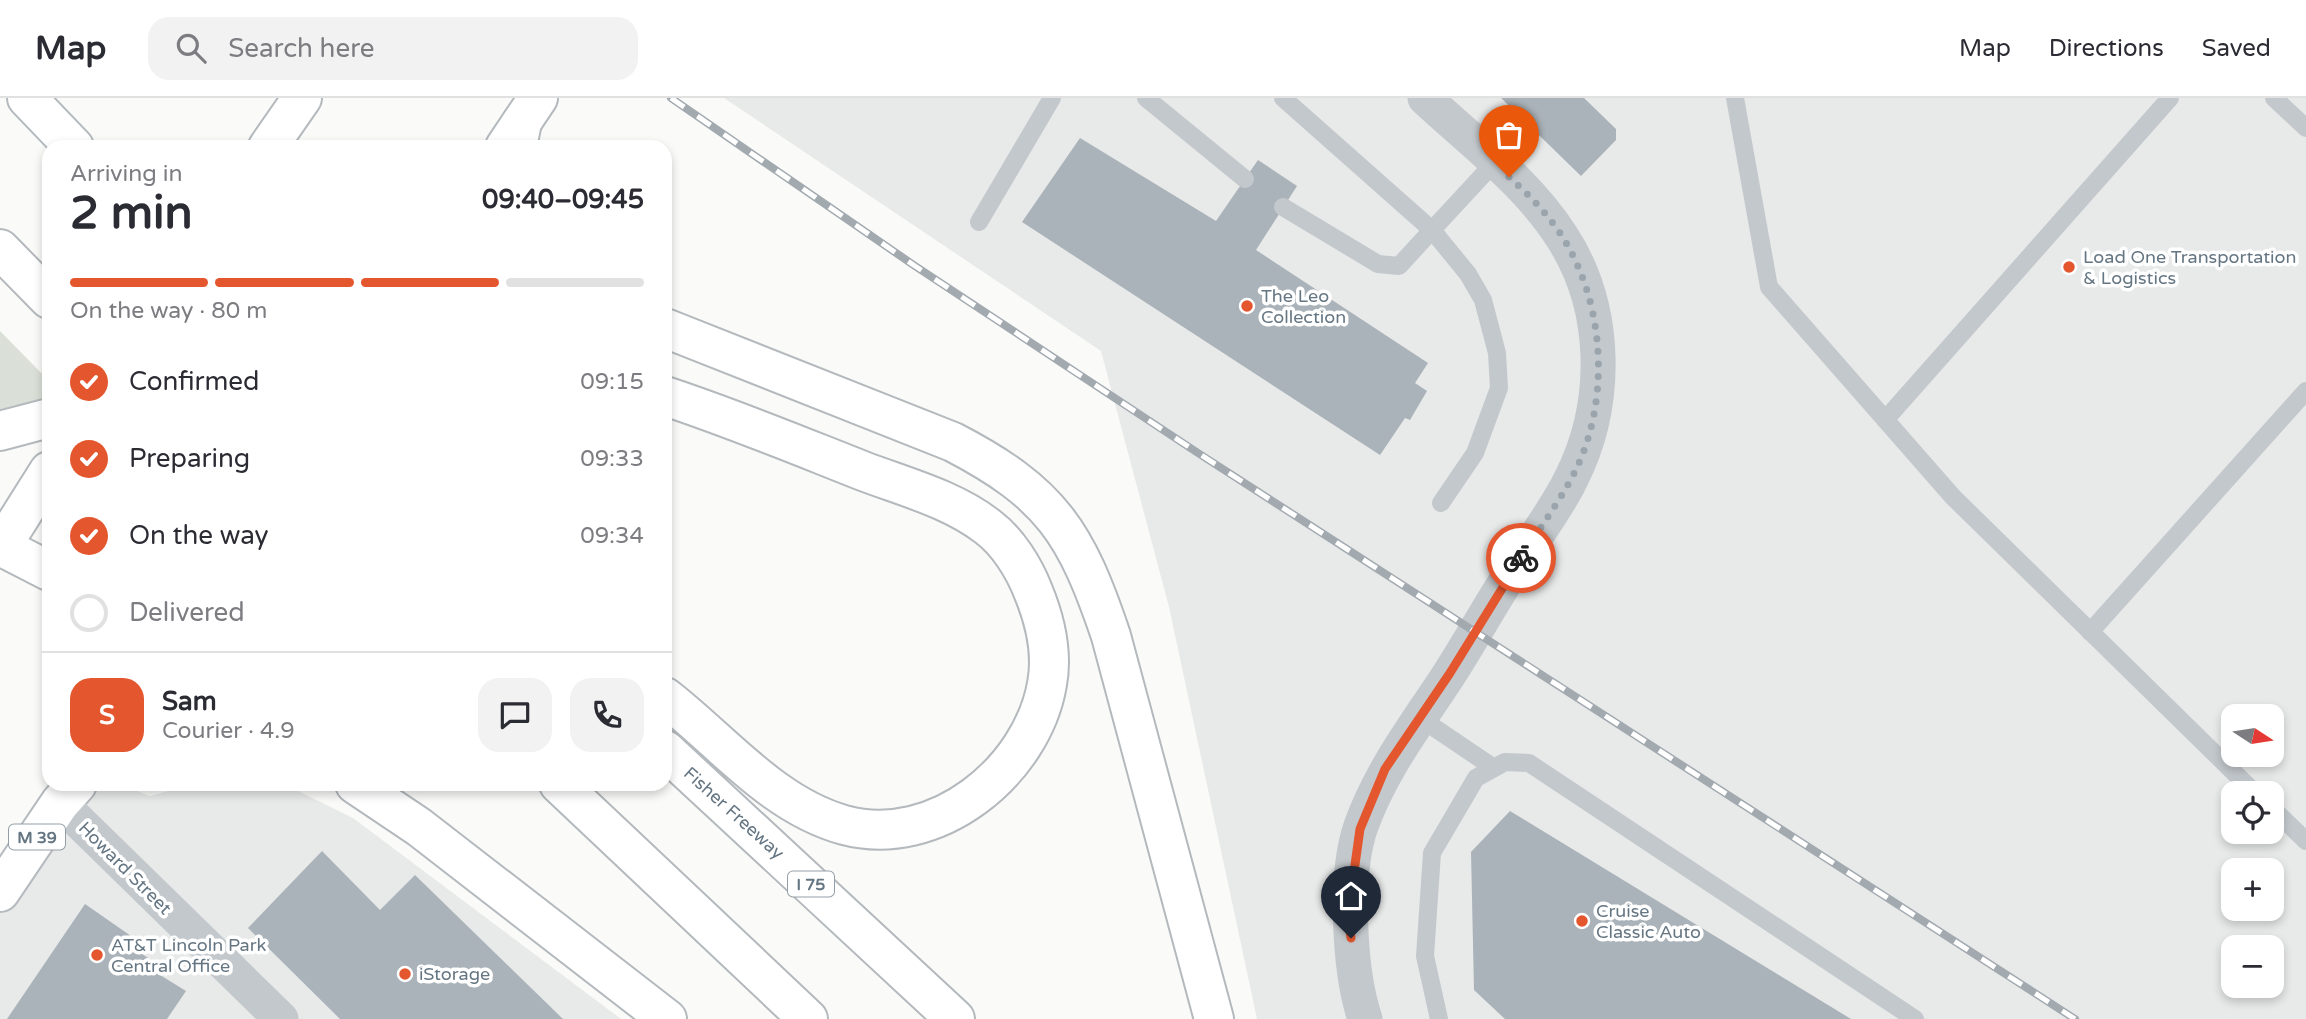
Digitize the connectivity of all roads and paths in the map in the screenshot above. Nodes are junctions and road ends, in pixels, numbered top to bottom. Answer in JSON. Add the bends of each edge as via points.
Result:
{"nodes":[{"id":1,"x":27,"y":98,"type":"edge"},
{"id":2,"x":302,"y":98,"type":"edge"},
{"id":3,"x":1052,"y":98,"type":"edge"},
{"id":4,"x":1146,"y":98,"type":"edge"},
{"id":5,"x":1283,"y":98,"type":"edge"},
{"id":6,"x":1425,"y":98,"type":"edge"},
{"id":7,"x":1735,"y":98,"type":"edge"},
{"id":8,"x":2170,"y":98,"type":"edge"},
{"id":9,"x":2274,"y":98,"type":"edge"},
{"id":10,"x":2306,"y":128,"type":"edge"},
{"id":11,"x":67,"y":140,"type":"edge"},
{"id":12,"x":273,"y":140,"type":"edge"},
{"id":13,"x":1494,"y":163,"type":"junction"},
{"id":14,"x":1245,"y":179,"type":"dead end"},
{"id":15,"x":1283,"y":207,"type":"dead end"},
{"id":16,"x":979,"y":222,"type":"dead end"},
{"id":17,"x":1432,"y":230,"type":"junction"},
{"id":18,"x":0,"y":249,"type":"edge"},
{"id":19,"x":42,"y":292,"type":"edge"},
{"id":20,"x":672,"y":331,"type":"edge"},
{"id":21,"x":2306,"y":391,"type":"edge"},
{"id":22,"x":672,"y":399,"type":"edge"},
{"id":23,"x":42,"y":420,"type":"edge"},
{"id":24,"x":1885,"y":420,"type":"junction"},
{"id":25,"x":0,"y":431,"type":"edge"},
{"id":26,"x":42,"y":482,"type":"edge"},
{"id":27,"x":1441,"y":503,"type":"dead end"},
{"id":28,"x":0,"y":547,"type":"edge"},
{"id":29,"x":42,"y":568,"type":"edge"},
{"id":30,"x":2090,"y":632,"type":"junction"},
{"id":31,"x":672,"y":703,"type":"edge"},
{"id":32,"x":1420,"y":718,"type":"junction"},
{"id":33,"x":672,"y":756,"type":"edge"},
{"id":34,"x":1494,"y":768,"type":"junction"},
{"id":35,"x":2243,"y":781,"type":"edge"},
{"id":36,"x":365,"y":791,"type":"edge"},
{"id":37,"x":566,"y":791,"type":"edge"},
{"id":38,"x":69,"y":794,"type":"edge"},
{"id":39,"x":2284,"y":818,"type":"edge"},
{"id":40,"x":2304,"y":834,"type":"edge"},
{"id":41,"x":0,"y":892,"type":"edge"},
{"id":42,"x":281,"y":1019,"type":"edge"},
{"id":43,"x":667,"y":1019,"type":"edge"},
{"id":44,"x":808,"y":1019,"type":"edge"},
{"id":45,"x":956,"y":1019,"type":"edge"},
{"id":46,"x":1214,"y":1019,"type":"edge"},
{"id":47,"x":1365,"y":1019,"type":"edge"},
{"id":48,"x":1439,"y":1019,"type":"edge"},
{"id":49,"x":1915,"y":1019,"type":"edge"}],
"edges":[{"from":1,"to":11,"type":"main road"},
{"from":2,"to":12,"type":"main road"},
{"from":3,"to":16,"type":"lane"},
{"from":4,"to":14,"type":"lane"},
{"from":5,"to":17,"type":"lane"},
{"from":6,"to":13,"type":"street"},
{"from":7,"to":24,"type":"lane","via":[[1769,287]]},
{"from":8,"to":24,"type":"lane"},
{"from":9,"to":10,"type":"lane"},
{"from":13,"to":17,"type":"lane"},
{"from":13,"to":32,"type":"street","via":[[1538,205],[1563,238],[1585,286],[1596,327],[1599,369],[1592,421],[1570,481]]},
{"from":15,"to":17,"type":"lane","via":[[1378,264],[1399,265]]},
{"from":17,"to":27,"type":"lane","via":[[1483,300],[1497,353],[1499,388],[1475,453]]},
{"from":18,"to":19,"type":"main road"},
{"from":20,"to":46,"type":"main road","via":[[953,442],[998,466],[1048,508],[1073,542],[1111,636]]},
{"from":21,"to":30,"type":"lane"},
{"from":22,"to":31,"type":"main road","via":[[918,491],[981,522],[1009,549],[1027,576],[1049,644],[1048,682],[1022,749],[964,804],[903,827],[848,826],[801,807],[766,785]]},
{"from":23,"to":25,"type":"main road"},
{"from":24,"to":30,"type":"lane","via":[[1953,497]]},
{"from":26,"to":28,"type":"main road"},
{"from":28,"to":29,"type":"main road"},
{"from":30,"to":35,"type":"lane"},
{"from":32,"to":34,"type":"lane"},
{"from":32,"to":47,"type":"street","via":[[1385,769],[1360,829],[1348,915]]},
{"from":33,"to":45,"type":"main road","name":"Fisher Freeway","number":"I 75"},
{"from":34,"to":48,"type":"lane","via":[[1476,778],[1432,853],[1425,956]]},
{"from":34,"to":49,"type":"lane","via":[[1505,762],[1529,763]]},
{"from":36,"to":43,"type":"main road","via":[[419,827]]},
{"from":37,"to":44,"type":"main road"},
{"from":38,"to":41,"type":"main road","number":"M 39"},
{"from":38,"to":42,"type":"street","name":"Howard Street"},
{"from":39,"to":40,"type":"lane"}]}
